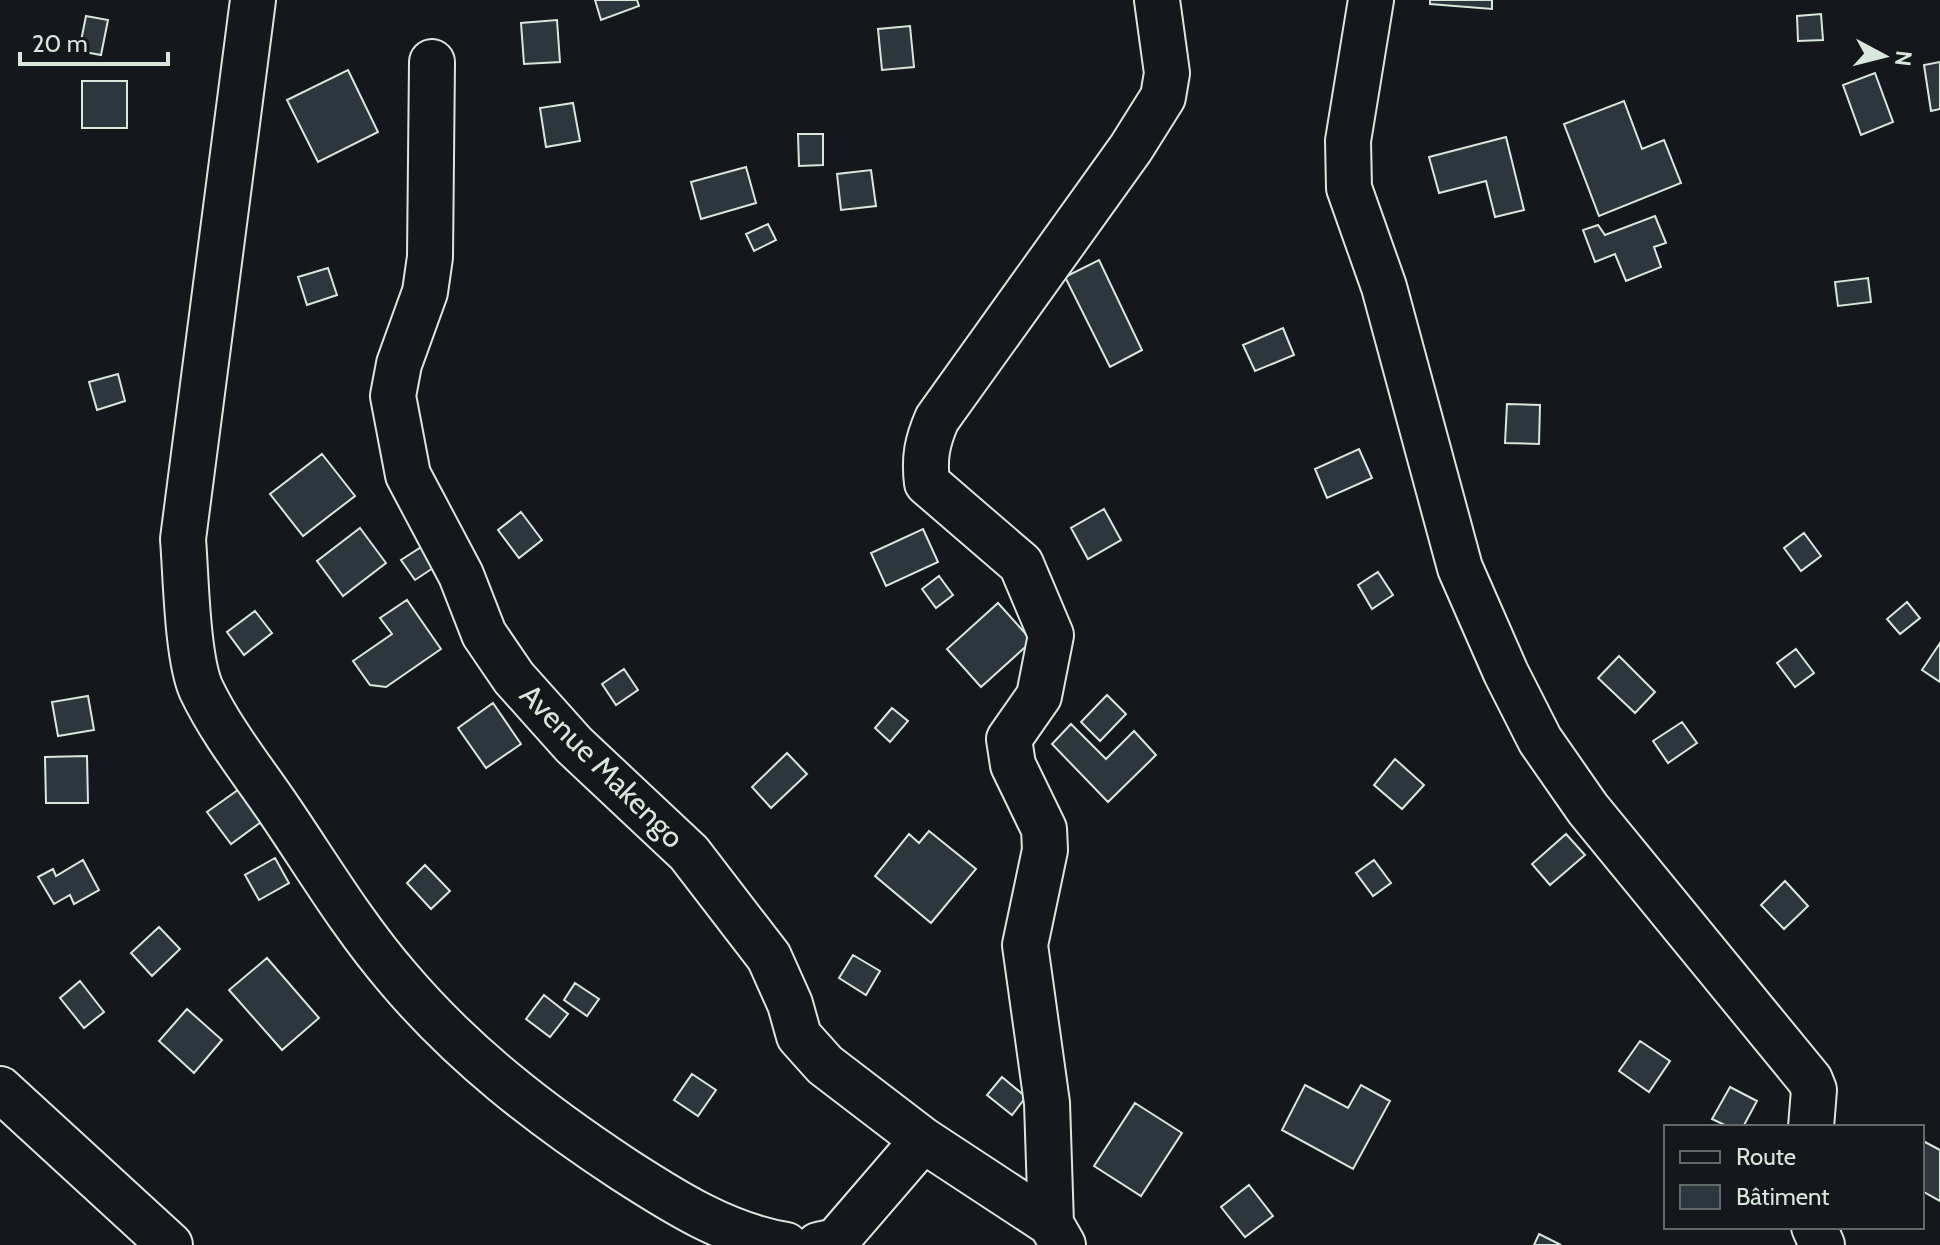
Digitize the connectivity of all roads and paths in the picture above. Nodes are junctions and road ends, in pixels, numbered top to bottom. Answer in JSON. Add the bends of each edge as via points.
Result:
{"nodes":[{"id":1,"x":253,"y":0,"type":"edge"},
{"id":2,"x":1157,"y":0,"type":"edge"},
{"id":3,"x":1371,"y":0,"type":"edge"},
{"id":4,"x":432,"y":62,"type":"dead end"},
{"id":5,"x":0,"y":1089,"type":"edge"},
{"id":6,"x":1811,"y":1125,"type":"edge"},
{"id":7,"x":923,"y":1140,"type":"junction"},
{"id":8,"x":1057,"y":1235,"type":"edge"},
{"id":9,"x":142,"y":1236,"type":"edge"},
{"id":10,"x":786,"y":1245,"type":"edge"},
{"id":11,"x":818,"y":1245,"type":"edge"}],
"edges":[{"from":1,"to":10,"type":"street","via":[[183,539],[200,686],[340,904],[399,980],[484,1065],[554,1123],[675,1203],[753,1239]]},
{"from":2,"to":8,"type":"street","via":[[1167,73],[1163,97],[937,419],[925,463],[927,483],[1021,564],[1051,635],[1039,696],[1009,739],[1013,765],[1044,829],[1045,850],[1025,945],[1047,1103]]},
{"from":3,"to":6,"type":"street","via":[[1348,141],[1349,188],[1384,287],[1460,568],[1506,673],[1548,751],[1588,809],[1810,1080]]},
{"from":4,"to":7,"type":"street","name":"Avenue Makengo","via":[[430,257],[425,292],[393,396],[408,475],[461,575],[484,634],[514,678],[574,745],[689,853],[769,957],[799,1036],[816,1056]]},
{"from":5,"to":9,"type":"street"},
{"from":7,"to":8,"type":"street","name":"Avenue Makengo"},
{"from":7,"to":11,"type":"street","via":[[836,1241]]}]}
